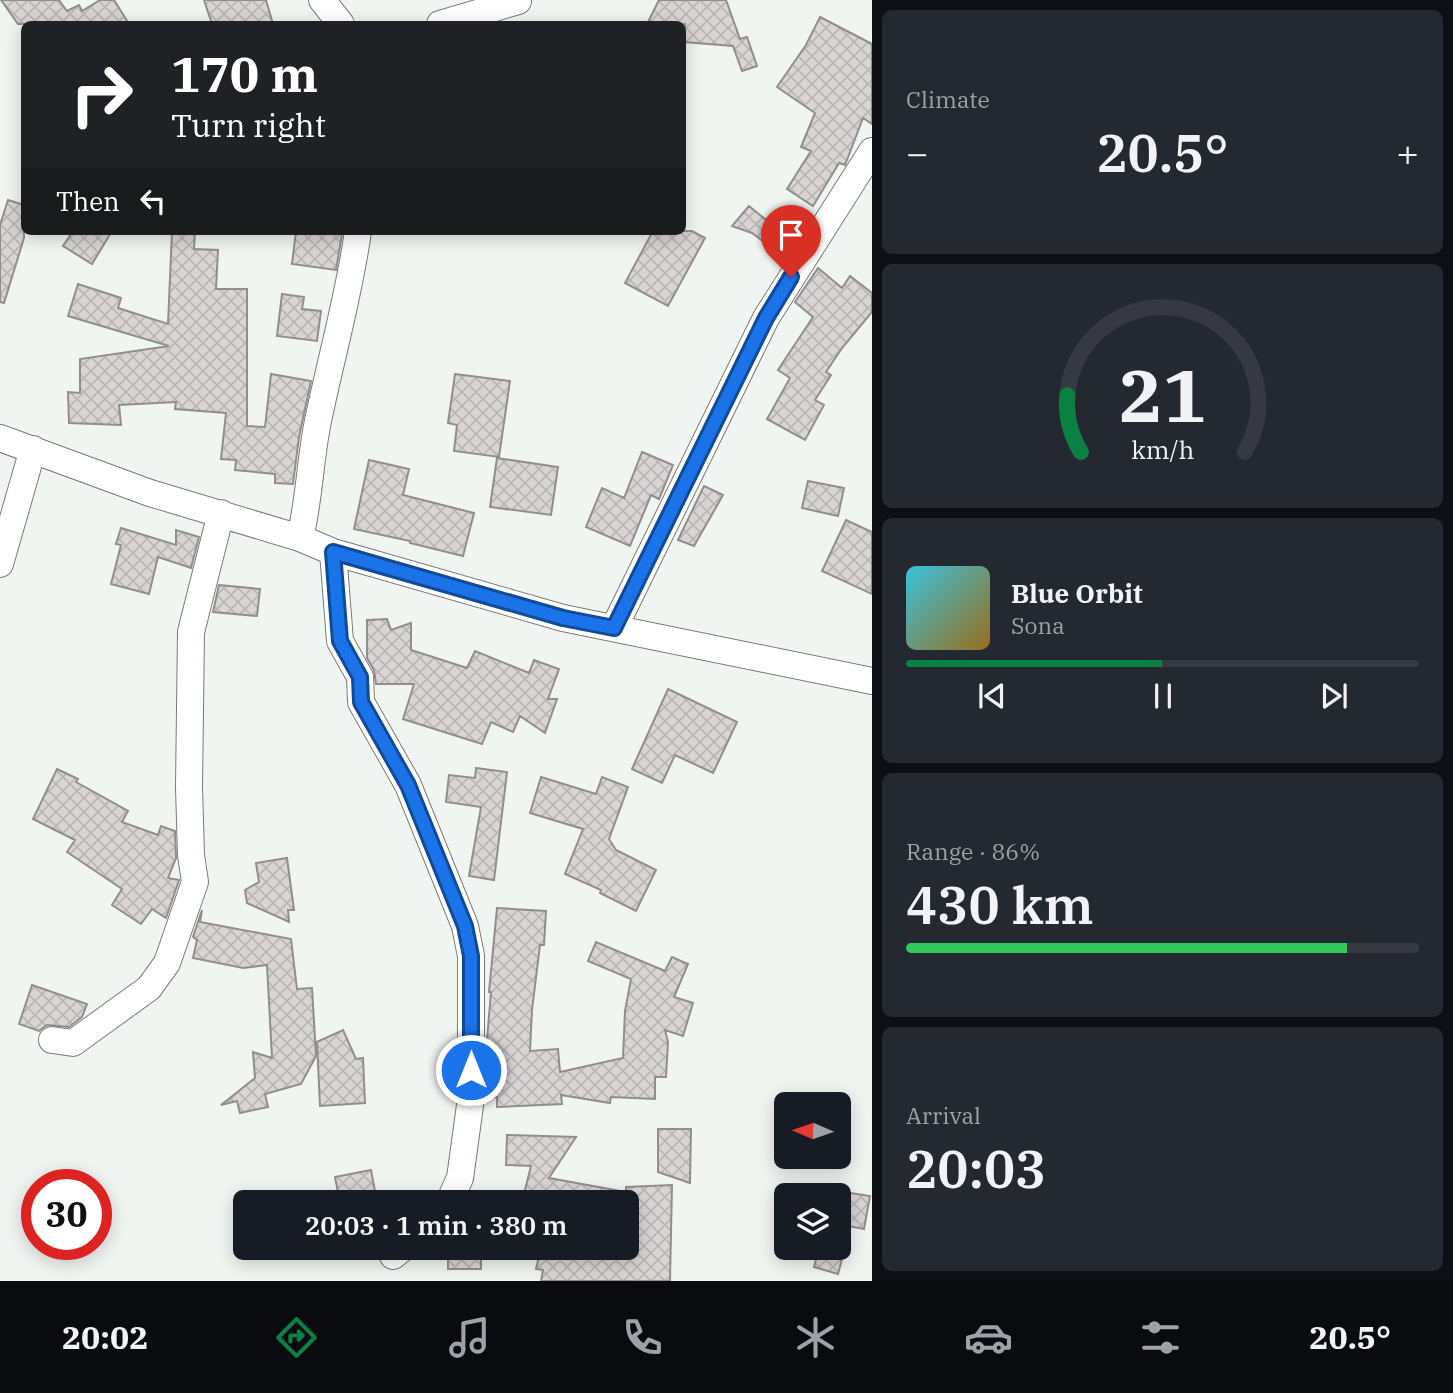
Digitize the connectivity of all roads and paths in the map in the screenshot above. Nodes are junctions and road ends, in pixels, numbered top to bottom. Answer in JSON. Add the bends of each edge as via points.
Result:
{"nodes":[{"id":1,"x":322,"y":0,"type":"edge"},
{"id":2,"x":519,"y":1,"type":"edge"},
{"id":3,"x":339,"y":21,"type":"edge"},
{"id":4,"x":450,"y":21,"type":"edge"},
{"id":5,"x":872,"y":150,"type":"edge"},
{"id":6,"x":357,"y":235,"type":"edge"},
{"id":7,"x":0,"y":438,"type":"edge"},
{"id":8,"x":33,"y":449,"type":"junction"},
{"id":9,"x":221,"y":513,"type":"junction"},
{"id":10,"x":300,"y":538,"type":"junction"},
{"id":11,"x":333,"y":552,"type":"junction"},
{"id":12,"x":0,"y":564,"type":"edge"},
{"id":13,"x":614,"y":628,"type":"junction"},
{"id":14,"x":872,"y":681,"type":"edge"},
{"id":15,"x":52,"y":1040,"type":"dead end"},
{"id":16,"x":454,"y":1190,"type":"edge"}],
"edges":[{"from":1,"to":3,"type":"street"},
{"from":2,"to":4,"type":"street"},
{"from":5,"to":13,"type":"street","via":[[766,318]]},
{"from":6,"to":10,"type":"street","via":[[316,429]]},
{"from":7,"to":8,"type":"street"},
{"from":8,"to":9,"type":"street","via":[[150,493]]},
{"from":8,"to":12,"type":"street"},
{"from":9,"to":10,"type":"street"},
{"from":9,"to":15,"type":"street","via":[[191,632],[189,787],[195,882],[167,963],[149,988],[73,1043]]},
{"from":10,"to":11,"type":"street"},
{"from":11,"to":13,"type":"street","via":[[563,618]]},
{"from":11,"to":16,"type":"street","via":[[340,641],[360,677],[361,702],[413,797],[461,915],[471,956],[471,1098]]},
{"from":13,"to":14,"type":"street"}]}
